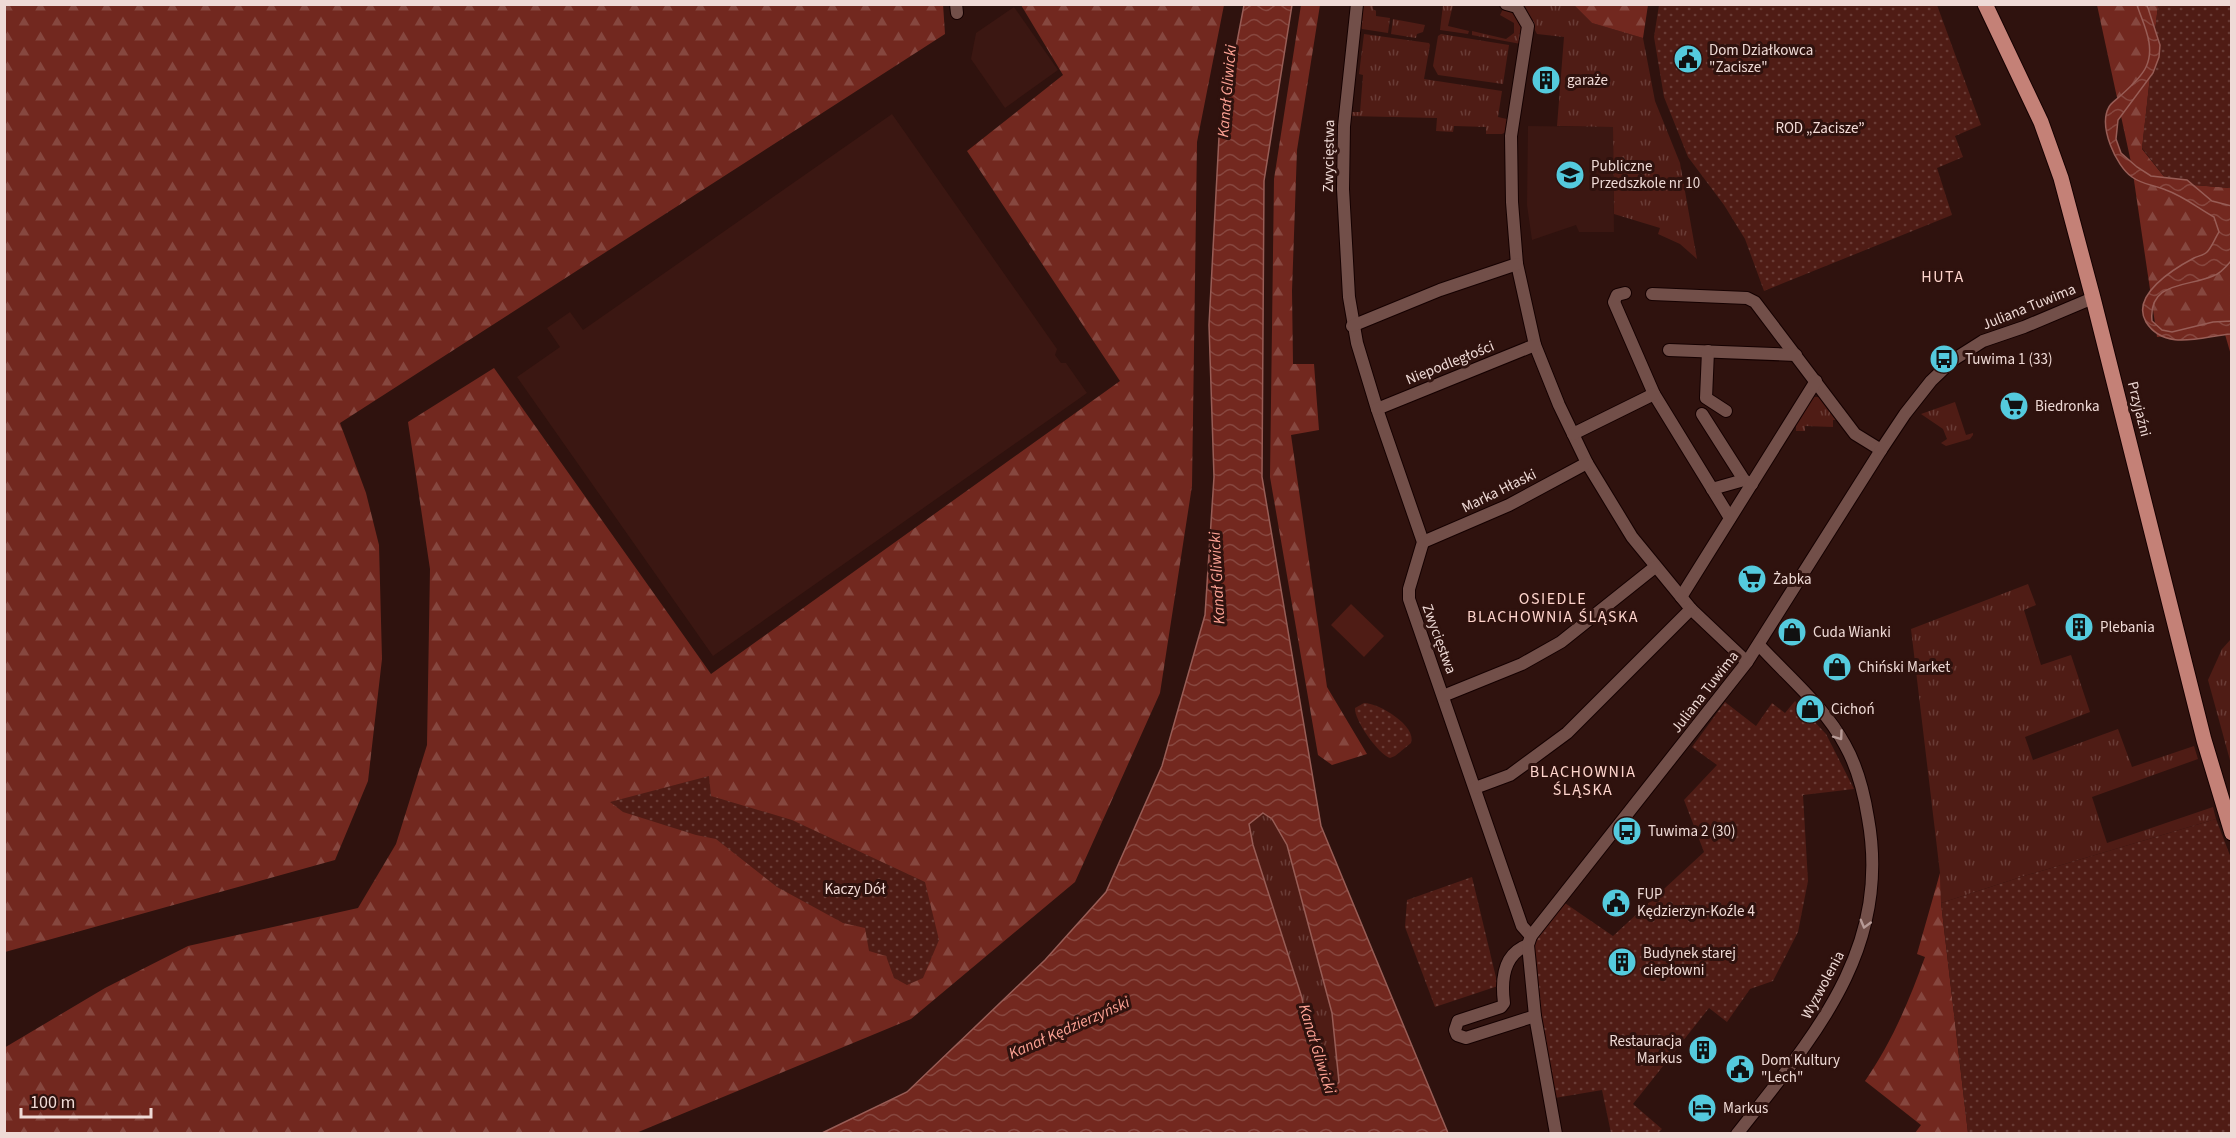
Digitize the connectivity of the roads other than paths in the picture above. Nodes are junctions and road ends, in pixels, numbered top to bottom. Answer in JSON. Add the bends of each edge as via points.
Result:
{"nodes":[{"id":1,"x":1357,"y":4,"type":"edge"},
{"id":2,"x":1506,"y":4,"type":"edge"},
{"id":3,"x":1985,"y":4,"type":"edge"},
{"id":4,"x":1518,"y":264,"type":"junction"},
{"id":5,"x":1626,"y":293,"type":"dead end"},
{"id":6,"x":1652,"y":294,"type":"dead end"},
{"id":7,"x":2093,"y":298,"type":"junction"},
{"id":8,"x":1352,"y":326,"type":"junction"},
{"id":9,"x":1535,"y":345,"type":"junction"},
{"id":10,"x":1669,"y":350,"type":"dead end"},
{"id":11,"x":1708,"y":351,"type":"junction"},
{"id":12,"x":1796,"y":355,"type":"junction"},
{"id":13,"x":1816,"y":381,"type":"junction"},
{"id":14,"x":1654,"y":394,"type":"junction"},
{"id":15,"x":1377,"y":409,"type":"junction"},
{"id":16,"x":1726,"y":411,"type":"dead end"},
{"id":17,"x":1702,"y":414,"type":"dead end"},
{"id":18,"x":1573,"y":434,"type":"junction"},
{"id":19,"x":1881,"y":450,"type":"junction"},
{"id":20,"x":1587,"y":463,"type":"junction"},
{"id":21,"x":1748,"y":482,"type":"junction"},
{"id":22,"x":1712,"y":489,"type":"junction"},
{"id":23,"x":1730,"y":518,"type":"junction"},
{"id":24,"x":1423,"y":542,"type":"junction"},
{"id":25,"x":1655,"y":567,"type":"junction"},
{"id":26,"x":1681,"y":597,"type":"junction"},
{"id":27,"x":1691,"y":609,"type":"junction"},
{"id":28,"x":1759,"y":645,"type":"junction"},
{"id":29,"x":1748,"y":662,"type":"junction"},
{"id":30,"x":1443,"y":696,"type":"junction"},
{"id":31,"x":1474,"y":788,"type":"junction"},
{"id":32,"x":2232,"y":832,"type":"edge"},
{"id":33,"x":1530,"y":940,"type":"junction"},
{"id":34,"x":1535,"y":1016,"type":"junction"},
{"id":35,"x":1556,"y":1134,"type":"edge"},
{"id":36,"x":1737,"y":1134,"type":"edge"}],
"edges":[{"from":1,"to":8,"type":"street","name":"Zwycięstwa","via":[[1344,126],[1345,237]]},
{"from":2,"to":4,"type":"street","via":[[1517,7],[1528,26],[1511,136]]},
{"from":3,"to":7,"type":"main road","name":"Przyjaźni","via":[[2054,154]]},
{"from":4,"to":8,"type":"street"},
{"from":4,"to":9,"type":"street"},
{"from":5,"to":14,"type":"street","via":[[1617,295],[1614,302]]},
{"from":6,"to":12,"type":"street","via":[[1747,298],[1755,302]]},
{"from":7,"to":19,"type":"street","name":"Juliana Tuwima","via":[[1983,341],[1953,360],[1931,381]]},
{"from":7,"to":32,"type":"main road","name":"Przyjaźni","via":[[2201,729]]},
{"from":8,"to":15,"type":"street","name":"Zwycięstwa"},
{"from":9,"to":15,"type":"street","name":"Niepodległości"},
{"from":9,"to":18,"type":"street"},
{"from":10,"to":11,"type":"street"},
{"from":11,"to":12,"type":"street"},
{"from":11,"to":16,"type":"street","via":[[1706,398]]},
{"from":12,"to":13,"type":"street"},
{"from":13,"to":19,"type":"street","via":[[1855,434]]},
{"from":13,"to":21,"type":"street"},
{"from":14,"to":18,"type":"street"},
{"from":14,"to":22,"type":"street"},
{"from":15,"to":24,"type":"street","name":"Zwycięstwa"},
{"from":17,"to":21,"type":"street","via":[[1729,448]]},
{"from":18,"to":20,"type":"street"},
{"from":19,"to":28,"type":"street","name":"Juliana Tuwima"},
{"from":20,"to":24,"type":"street","name":"Marka Hłaski","via":[[1509,505]]},
{"from":20,"to":25,"type":"street"},
{"from":21,"to":22,"type":"street"},
{"from":21,"to":23,"type":"street"},
{"from":22,"to":23,"type":"street"},
{"from":23,"to":26,"type":"street"},
{"from":24,"to":30,"type":"street","name":"Zwycięstwa","via":[[1409,599]]},
{"from":25,"to":26,"type":"street"},
{"from":25,"to":30,"type":"street","via":[[1562,642],[1522,664]]},
{"from":26,"to":27,"type":"street"},
{"from":27,"to":29,"type":"street"},
{"from":27,"to":31,"type":"street","via":[[1567,733],[1510,775]]},
{"from":28,"to":29,"type":"street","name":"Juliana Tuwima"},
{"from":28,"to":36,"type":"street","name":"Wyzwolenia","one_way":true,"via":[[1807,693],[1844,743],[1864,796],[1873,870],[1857,954],[1838,996]]},
{"from":29,"to":33,"type":"street","name":"Juliana Tuwima"},
{"from":30,"to":31,"type":"street","name":"Zwycięstwa"},
{"from":31,"to":33,"type":"street","name":"Zwycięstwa"},
{"from":33,"to":34,"type":"street","name":"Zwycięstwa"},
{"from":33,"to":34,"type":"street","name":"Juliana Tuwima","via":[[1509,959],[1503,975],[1504,1004],[1458,1021],[1455,1030],[1460,1038],[1466,1038]]},
{"from":34,"to":35,"type":"street","name":"Zwycięstwa"}]}
